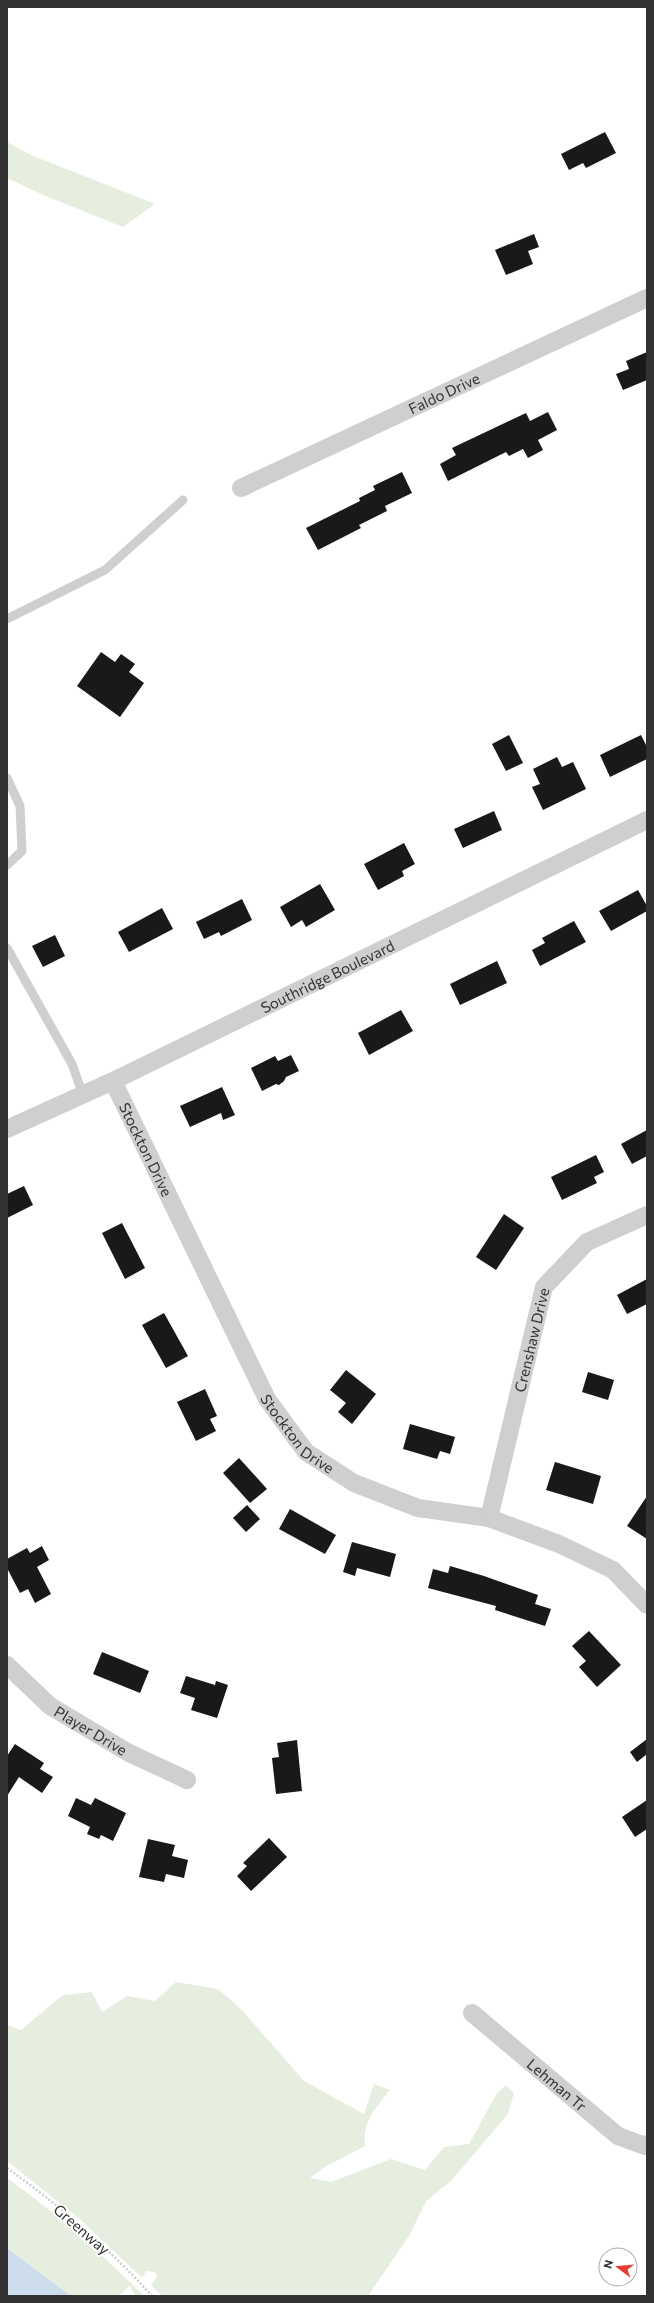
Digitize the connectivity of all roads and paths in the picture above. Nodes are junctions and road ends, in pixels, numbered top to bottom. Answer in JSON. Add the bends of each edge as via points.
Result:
{"nodes":[{"id":1,"x":647,"y":298,"type":"edge"},
{"id":2,"x":241,"y":488,"type":"dead end"},
{"id":3,"x":183,"y":500,"type":"dead end"},
{"id":4,"x":7,"y":619,"type":"edge"},
{"id":5,"x":7,"y":778,"type":"edge"},
{"id":6,"x":647,"y":820,"type":"edge"},
{"id":7,"x":7,"y":865,"type":"edge"},
{"id":8,"x":7,"y":948,"type":"edge"},
{"id":9,"x":113,"y":1081,"type":"junction"},
{"id":10,"x":83,"y":1095,"type":"junction"},
{"id":11,"x":7,"y":1128,"type":"edge"},
{"id":12,"x":647,"y":1215,"type":"edge"},
{"id":13,"x":489,"y":1518,"type":"junction"},
{"id":14,"x":647,"y":1605,"type":"edge"},
{"id":15,"x":7,"y":1665,"type":"edge"},
{"id":16,"x":186,"y":1780,"type":"dead end"},
{"id":17,"x":472,"y":2013,"type":"dead end"},
{"id":18,"x":647,"y":2144,"type":"edge"},
{"id":19,"x":7,"y":2168,"type":"edge"},
{"id":20,"x":152,"y":2296,"type":"edge"}],
"edges":[{"from":1,"to":2,"type":"street","name":"Faldo Drive"},
{"from":3,"to":4,"type":"lane","via":[[105,570]]},
{"from":5,"to":7,"type":"lane","via":[[20,806],[22,851]]},
{"from":6,"to":9,"type":"street","name":"Southridge Boulevard"},
{"from":8,"to":10,"type":"lane","via":[[72,1064]]},
{"from":9,"to":10,"type":"street","name":"Southridge Boulevard"},
{"from":9,"to":13,"type":"street","name":"Stockton Drive","via":[[267,1399],[306,1452],[354,1483],[418,1508]]},
{"from":10,"to":11,"type":"street","name":"Southridge Boulevard"},
{"from":12,"to":13,"type":"street","name":"Crenshaw Drive","via":[[587,1242],[544,1287]]},
{"from":13,"to":14,"type":"street","name":"Stockton Drive","via":[[559,1544],[613,1570]]},
{"from":15,"to":16,"type":"street","name":"Player Drive","via":[[50,1706],[129,1753]]},
{"from":17,"to":18,"type":"street","name":"Lehman Tr","via":[[618,2136],[645,2146]]},
{"from":19,"to":20,"type":"path","name":"Greenway","via":[[75,2221],[131,2272]]}]}
